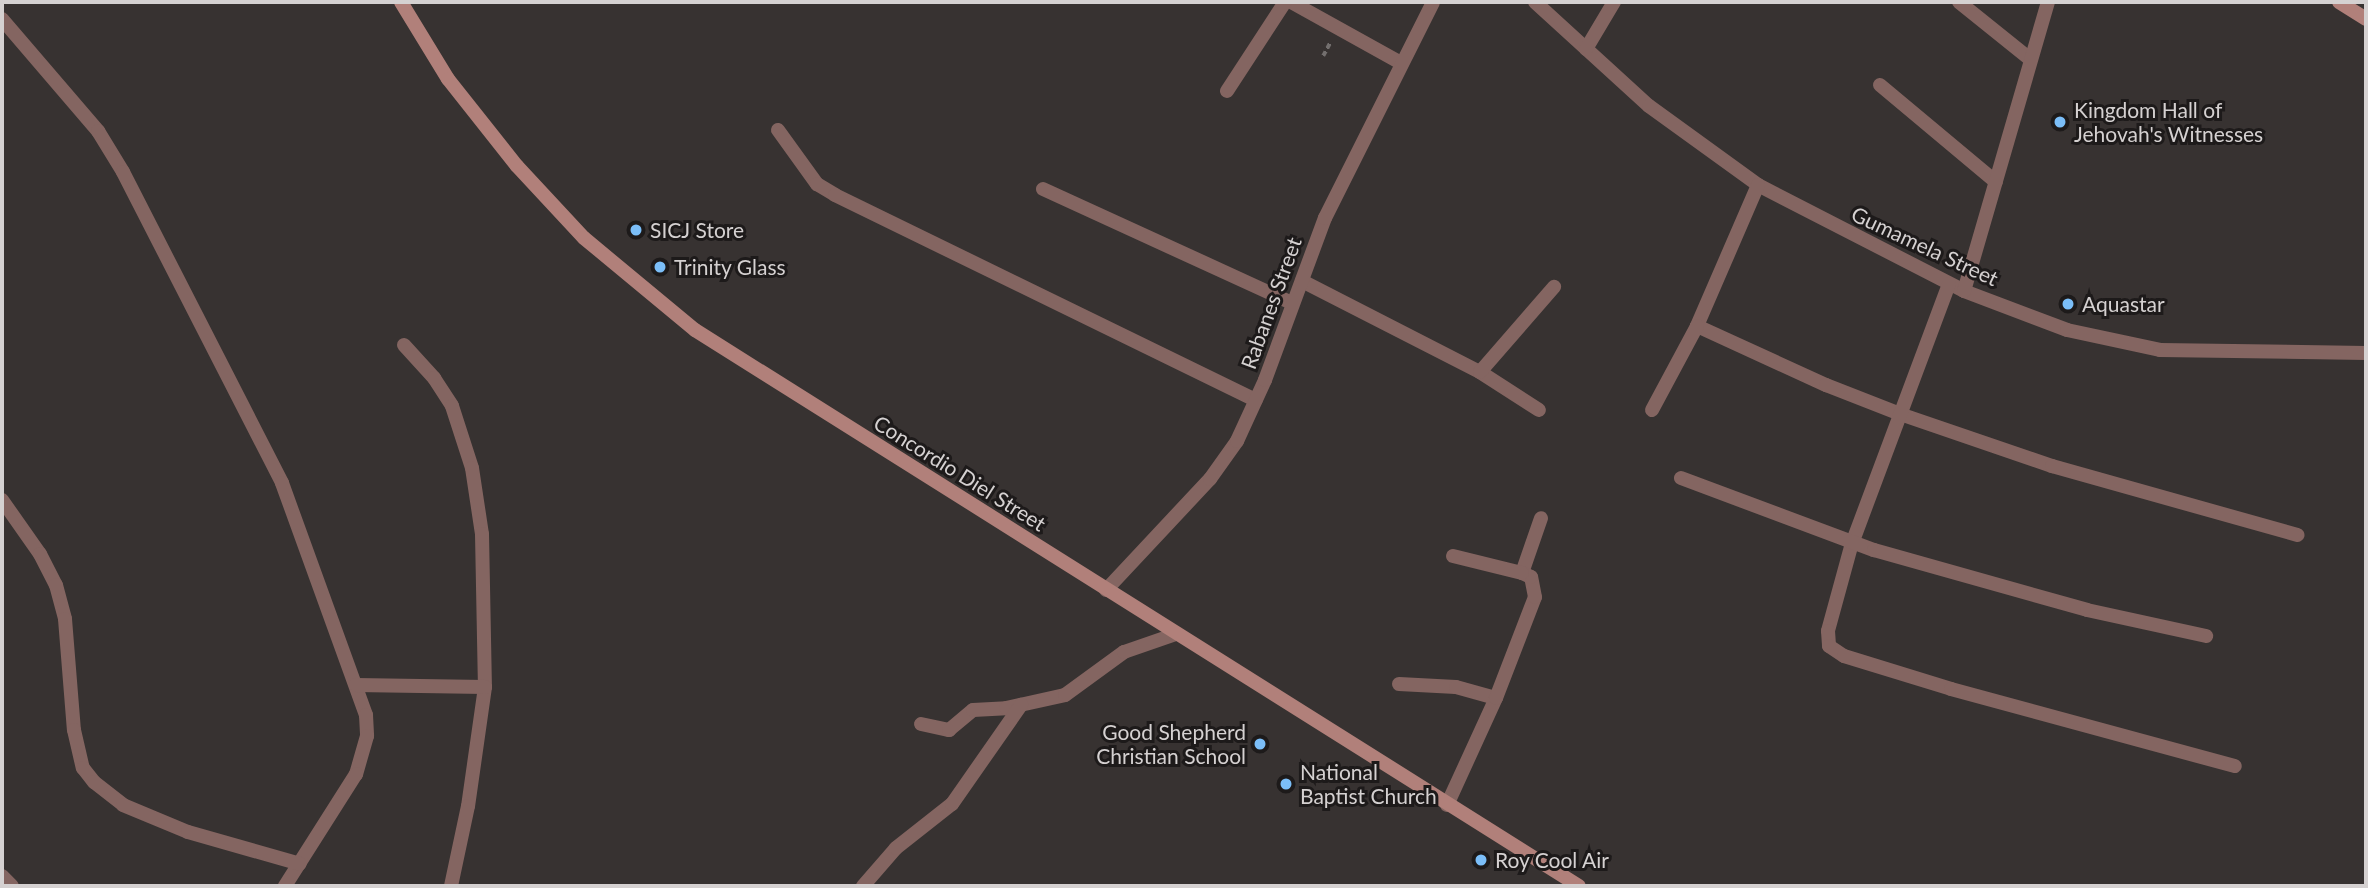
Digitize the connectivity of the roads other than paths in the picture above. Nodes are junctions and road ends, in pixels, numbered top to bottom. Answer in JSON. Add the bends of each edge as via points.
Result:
{"nodes":[{"id":1,"x":401,"y":2,"type":"edge"},
{"id":2,"x":1285,"y":2,"type":"edge"},
{"id":3,"x":1291,"y":2,"type":"edge"},
{"id":4,"x":1433,"y":2,"type":"edge"},
{"id":5,"x":1535,"y":2,"type":"edge"},
{"id":6,"x":1615,"y":2,"type":"edge"},
{"id":7,"x":1959,"y":2,"type":"edge"},
{"id":8,"x":2048,"y":2,"type":"edge"},
{"id":9,"x":2339,"y":2,"type":"edge"},
{"id":10,"x":2,"y":19,"type":"edge"},
{"id":11,"x":2366,"y":19,"type":"edge"},
{"id":12,"x":1586,"y":49,"type":"junction"},
{"id":13,"x":2030,"y":60,"type":"junction"},
{"id":14,"x":1401,"y":63,"type":"junction"},
{"id":15,"x":1880,"y":85,"type":"dead end"},
{"id":16,"x":1227,"y":91,"type":"dead end"},
{"id":17,"x":778,"y":130,"type":"dead end"},
{"id":18,"x":1996,"y":182,"type":"junction"},
{"id":19,"x":1758,"y":185,"type":"junction"},
{"id":20,"x":1043,"y":189,"type":"dead end"},
{"id":21,"x":1302,"y":281,"type":"junction"},
{"id":22,"x":1949,"y":284,"type":"junction"},
{"id":23,"x":1554,"y":287,"type":"dead end"},
{"id":24,"x":1964,"y":291,"type":"junction"},
{"id":25,"x":1292,"y":303,"type":"junction"},
{"id":26,"x":1697,"y":326,"type":"junction"},
{"id":27,"x":404,"y":345,"type":"dead end"},
{"id":28,"x":2366,"y":353,"type":"edge"},
{"id":29,"x":1480,"y":372,"type":"junction"},
{"id":30,"x":1256,"y":400,"type":"junction"},
{"id":31,"x":1539,"y":410,"type":"dead end"},
{"id":32,"x":1652,"y":410,"type":"dead end"},
{"id":33,"x":1900,"y":414,"type":"junction"},
{"id":34,"x":1681,"y":478,"type":"dead end"},
{"id":35,"x":2,"y":500,"type":"edge"},
{"id":36,"x":1541,"y":518,"type":"dead end"},
{"id":37,"x":2297,"y":535,"type":"dead end"},
{"id":38,"x":1852,"y":543,"type":"junction"},
{"id":39,"x":1453,"y":556,"type":"dead end"},
{"id":40,"x":1522,"y":573,"type":"junction"},
{"id":41,"x":1106,"y":590,"type":"junction"},
{"id":42,"x":1176,"y":634,"type":"junction"},
{"id":43,"x":2206,"y":635,"type":"dead end"},
{"id":44,"x":1399,"y":684,"type":"dead end"},
{"id":45,"x":356,"y":685,"type":"junction"},
{"id":46,"x":485,"y":687,"type":"junction"},
{"id":47,"x":1496,"y":698,"type":"junction"},
{"id":48,"x":1021,"y":705,"type":"junction"},
{"id":49,"x":921,"y":724,"type":"dead end"},
{"id":50,"x":2235,"y":766,"type":"dead end"},
{"id":51,"x":1447,"y":805,"type":"junction"},
{"id":52,"x":300,"y":864,"type":"junction"},
{"id":53,"x":2,"y":876,"type":"edge"},
{"id":54,"x":12,"y":886,"type":"edge"},
{"id":55,"x":285,"y":886,"type":"edge"},
{"id":56,"x":451,"y":886,"type":"edge"},
{"id":57,"x":863,"y":886,"type":"edge"},
{"id":58,"x":1579,"y":886,"type":"edge"}],
"edges":[{"from":1,"to":41,"type":"main road","name":"Concordio Diel Street","via":[[483,126],[584,238],[628,277],[695,330]]},
{"from":2,"to":16,"type":"street"},
{"from":3,"to":14,"type":"street"},
{"from":4,"to":14,"type":"street","name":"Rabanes Street"},
{"from":5,"to":12,"type":"street","name":"Gumamela Street"},
{"from":6,"to":12,"type":"street"},
{"from":7,"to":13,"type":"street"},
{"from":8,"to":13,"type":"street"},
{"from":9,"to":11,"type":"main road"},
{"from":10,"to":45,"type":"street","via":[[98,131],[123,172],[282,483]]},
{"from":12,"to":19,"type":"street","name":"Gumamela Street","via":[[1649,106]]},
{"from":13,"to":18,"type":"street"},
{"from":14,"to":21,"type":"street","name":"Rabanes Street","via":[[1325,218]]},
{"from":15,"to":18,"type":"street"},
{"from":17,"to":30,"type":"street","via":[[817,184],[835,195]]},
{"from":18,"to":24,"type":"street"},
{"from":19,"to":22,"type":"street","name":"Gumamela Street"},
{"from":19,"to":26,"type":"street"},
{"from":20,"to":25,"type":"street"},
{"from":21,"to":25,"type":"street","name":"Rabanes Street"},
{"from":21,"to":29,"type":"street"},
{"from":22,"to":24,"type":"street","name":"Gumamela Street"},
{"from":22,"to":33,"type":"street"},
{"from":23,"to":29,"type":"street"},
{"from":24,"to":28,"type":"street","name":"Gumamela Street","via":[[2067,330],[2160,350]]},
{"from":25,"to":30,"type":"street","name":"Rabanes Street"},
{"from":26,"to":32,"type":"street"},
{"from":26,"to":33,"type":"street"},
{"from":27,"to":46,"type":"street","via":[[452,406],[472,468],[482,534]]},
{"from":29,"to":31,"type":"street"},
{"from":30,"to":41,"type":"street","name":"Rabanes Street","via":[[1237,441],[1210,479]]},
{"from":33,"to":37,"type":"street","via":[[2052,466]]},
{"from":33,"to":38,"type":"street"},
{"from":34,"to":38,"type":"street"},
{"from":35,"to":52,"type":"street","via":[[56,585],[65,620],[74,730],[83,768],[94,782],[123,805],[187,832]]},
{"from":36,"to":40,"type":"street"},
{"from":38,"to":43,"type":"street","via":[[2087,610]]},
{"from":38,"to":50,"type":"street","via":[[1828,631],[1833,651],[1951,689]]},
{"from":39,"to":40,"type":"street"},
{"from":40,"to":47,"type":"street","via":[[1531,577],[1535,597]]},
{"from":41,"to":42,"type":"main road","name":"Concordio Diel Street"},
{"from":42,"to":48,"type":"street","via":[[1124,652],[1065,695]]},
{"from":42,"to":51,"type":"main road","name":"Concordio Diel Street"},
{"from":44,"to":47,"type":"street","via":[[1456,687]]},
{"from":45,"to":46,"type":"street"},
{"from":45,"to":52,"type":"street","via":[[366,715],[362,757],[343,797]]},
{"from":46,"to":56,"type":"street"},
{"from":47,"to":51,"type":"street"},
{"from":48,"to":49,"type":"street","via":[[973,710],[949,730]]},
{"from":48,"to":57,"type":"street","via":[[952,804],[896,848]]},
{"from":51,"to":58,"type":"main road","name":"Concordio Diel Street"},
{"from":52,"to":55,"type":"street"},
{"from":53,"to":54,"type":"street"}]}
